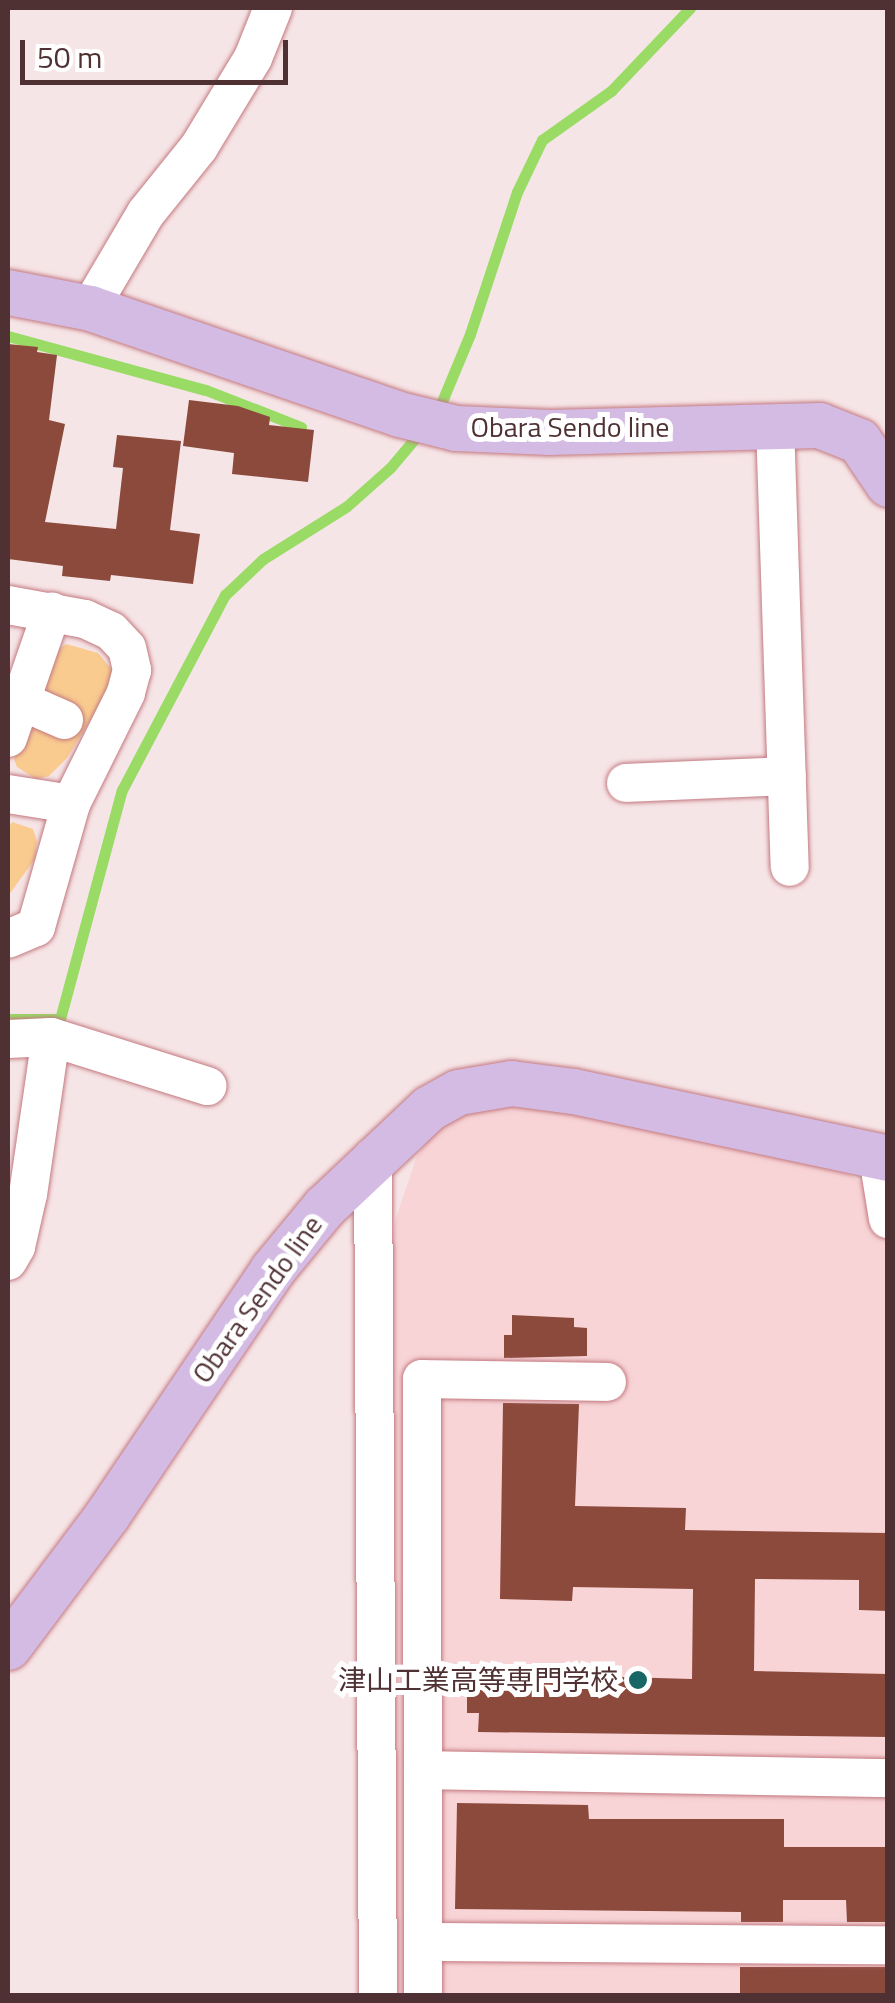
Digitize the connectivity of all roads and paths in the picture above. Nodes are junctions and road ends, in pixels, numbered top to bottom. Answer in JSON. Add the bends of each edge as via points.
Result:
{"nodes":[{"id":1,"x":273,"y":8,"type":"edge"},
{"id":2,"x":8,"y":292,"type":"edge"},
{"id":3,"x":90,"y":308,"type":"junction"},
{"id":4,"x":775,"y":424,"type":"junction"},
{"id":5,"x":873,"y":437,"type":"edge"},
{"id":6,"x":888,"y":484,"type":"edge"},
{"id":7,"x":8,"y":605,"type":"edge"},
{"id":8,"x":52,"y":611,"type":"junction"},
{"id":9,"x":20,"y":700,"type":"junction"},
{"id":10,"x":64,"y":720,"type":"dead end"},
{"id":11,"x":8,"y":738,"type":"edge"},
{"id":12,"x":787,"y":776,"type":"junction"},
{"id":13,"x":626,"y":783,"type":"dead end"},
{"id":14,"x":8,"y":794,"type":"edge"},
{"id":15,"x":71,"y":804,"type":"junction"},
{"id":16,"x":790,"y":867,"type":"dead end"},
{"id":17,"x":8,"y":939,"type":"edge"},
{"id":18,"x":51,"y":1036,"type":"junction"},
{"id":19,"x":8,"y":1039,"type":"edge"},
{"id":20,"x":207,"y":1086,"type":"dead end"},
{"id":21,"x":373,"y":1157,"type":"junction"},
{"id":22,"x":883,"y":1157,"type":"edge"},
{"id":23,"x":888,"y":1219,"type":"edge"},
{"id":24,"x":8,"y":1260,"type":"edge"},
{"id":25,"x":606,"y":1382,"type":"dead end"},
{"id":26,"x":8,"y":1647,"type":"edge"},
{"id":27,"x":424,"y":1770,"type":"junction"},
{"id":28,"x":888,"y":1778,"type":"edge"},
{"id":29,"x":423,"y":1942,"type":"junction"},
{"id":30,"x":888,"y":1944,"type":"edge"},
{"id":31,"x":378,"y":1996,"type":"edge"},
{"id":32,"x":424,"y":1996,"type":"edge"}],
"edges":[{"from":1,"to":3,"type":"street","via":[[244,73],[146,213]]},
{"from":2,"to":3,"type":"main road","name":"Obara Sendo line"},
{"from":3,"to":4,"type":"main road","name":"Obara Sendo line","via":[[456,428],[549,432]]},
{"from":4,"to":5,"type":"main road","name":"Obara Sendo line"},
{"from":4,"to":12,"type":"street"},
{"from":5,"to":6,"type":"main road","name":"Obara Sendo line"},
{"from":7,"to":8,"type":"street"},
{"from":8,"to":9,"type":"street"},
{"from":8,"to":15,"type":"street","via":[[111,631],[127,648],[132,670]]},
{"from":9,"to":10,"type":"street"},
{"from":9,"to":11,"type":"street"},
{"from":12,"to":13,"type":"street"},
{"from":12,"to":16,"type":"street"},
{"from":14,"to":15,"type":"street"},
{"from":15,"to":17,"type":"street","via":[[36,927]]},
{"from":18,"to":19,"type":"street"},
{"from":18,"to":20,"type":"street"},
{"from":18,"to":24,"type":"street","via":[[28,1194]]},
{"from":21,"to":22,"type":"main road","name":"Obara Sendo line","via":[[458,1092],[511,1083]]},
{"from":21,"to":26,"type":"main road","name":"Obara Sendo line","via":[[272,1270],[107,1515]]},
{"from":21,"to":31,"type":"street"},
{"from":22,"to":23,"type":"street"},
{"from":25,"to":27,"type":"street","via":[[422,1379]]},
{"from":27,"to":28,"type":"street"},
{"from":27,"to":29,"type":"street"},
{"from":29,"to":30,"type":"street"},
{"from":29,"to":32,"type":"street"}]}
